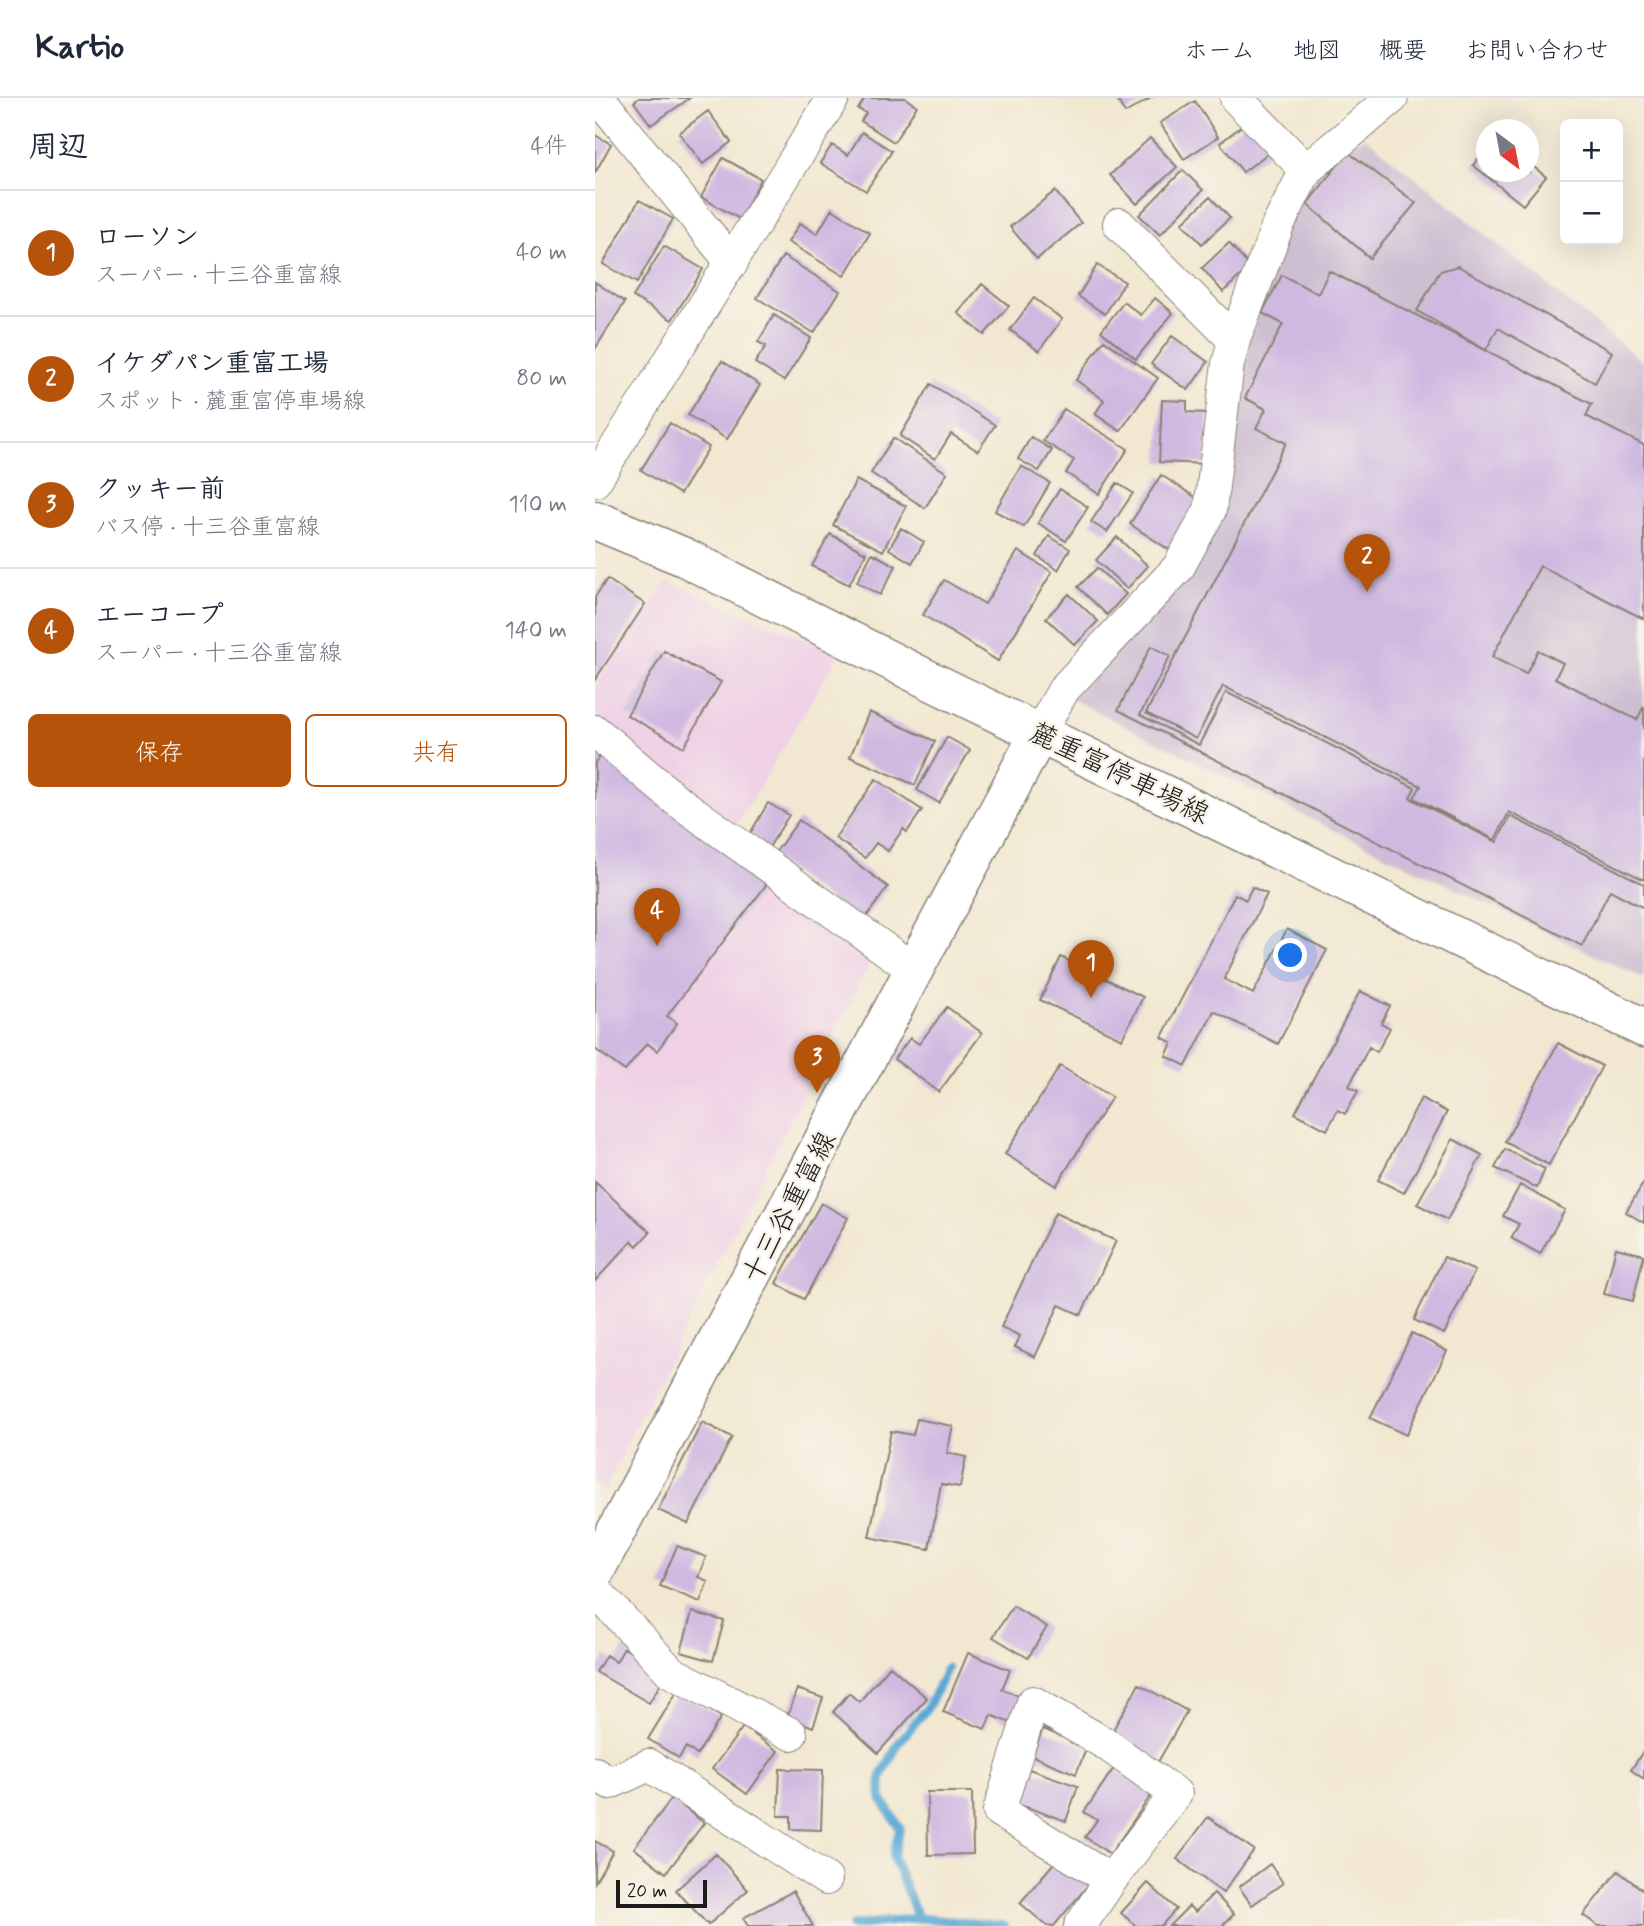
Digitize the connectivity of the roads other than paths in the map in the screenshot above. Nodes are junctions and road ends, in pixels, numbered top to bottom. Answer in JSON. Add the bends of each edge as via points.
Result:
{"nodes":[{"id":1,"x":600,"y":98,"type":"edge"},
{"id":2,"x":833,"y":98,"type":"edge"},
{"id":3,"x":1236,"y":98,"type":"edge"},
{"id":4,"x":1392,"y":98,"type":"edge"},
{"id":5,"x":1306,"y":170,"type":"junction"},
{"id":6,"x":1119,"y":224,"type":"dead end"},
{"id":7,"x":731,"y":263,"type":"junction"},
{"id":8,"x":1234,"y":340,"type":"junction"},
{"id":9,"x":595,"y":481,"type":"edge"},
{"id":10,"x":595,"y":520,"type":"edge"},
{"id":11,"x":595,"y":731,"type":"edge"},
{"id":12,"x":1040,"y":733,"type":"junction"},
{"id":13,"x":913,"y":970,"type":"junction"},
{"id":14,"x":1644,"y":1028,"type":"edge"},
{"id":15,"x":595,"y":1571,"type":"edge"},
{"id":16,"x":595,"y":1590,"type":"edge"},
{"id":17,"x":790,"y":1734,"type":"dead end"},
{"id":18,"x":595,"y":1773,"type":"edge"},
{"id":19,"x":826,"y":1879,"type":"dead end"},
{"id":20,"x":1111,"y":1880,"type":"junction"},
{"id":21,"x":1080,"y":1926,"type":"edge"}],
"edges":[{"from":1,"to":7,"type":"street"},
{"from":2,"to":7,"type":"street"},
{"from":3,"to":5,"type":"street"},
{"from":4,"to":5,"type":"street"},
{"from":5,"to":8,"type":"street","via":[[1278,225]]},
{"from":6,"to":8,"type":"street"},
{"from":7,"to":9,"type":"street"},
{"from":8,"to":12,"type":"street","via":[[1227,364],[1210,510],[1178,568],[1065,689]]},
{"from":10,"to":12,"type":"main road","name":"麓重富停車場線","via":[[684,557]]},
{"from":11,"to":13,"type":"street","via":[[675,799]]},
{"from":12,"to":13,"type":"main road","name":"十三谷重富線"},
{"from":12,"to":14,"type":"main road","name":"麓重富停車場線"},
{"from":13,"to":15,"type":"main road","name":"十三谷重富線"},
{"from":16,"to":17,"type":"street","via":[[671,1672]]},
{"from":18,"to":19,"type":"street","via":[[610,1783],[649,1765]]},
{"from":20,"to":20,"type":"street","via":[[1176,1794],[1106,1744],[1033,1702],[999,1811]]},
{"from":20,"to":21,"type":"street"}]}
